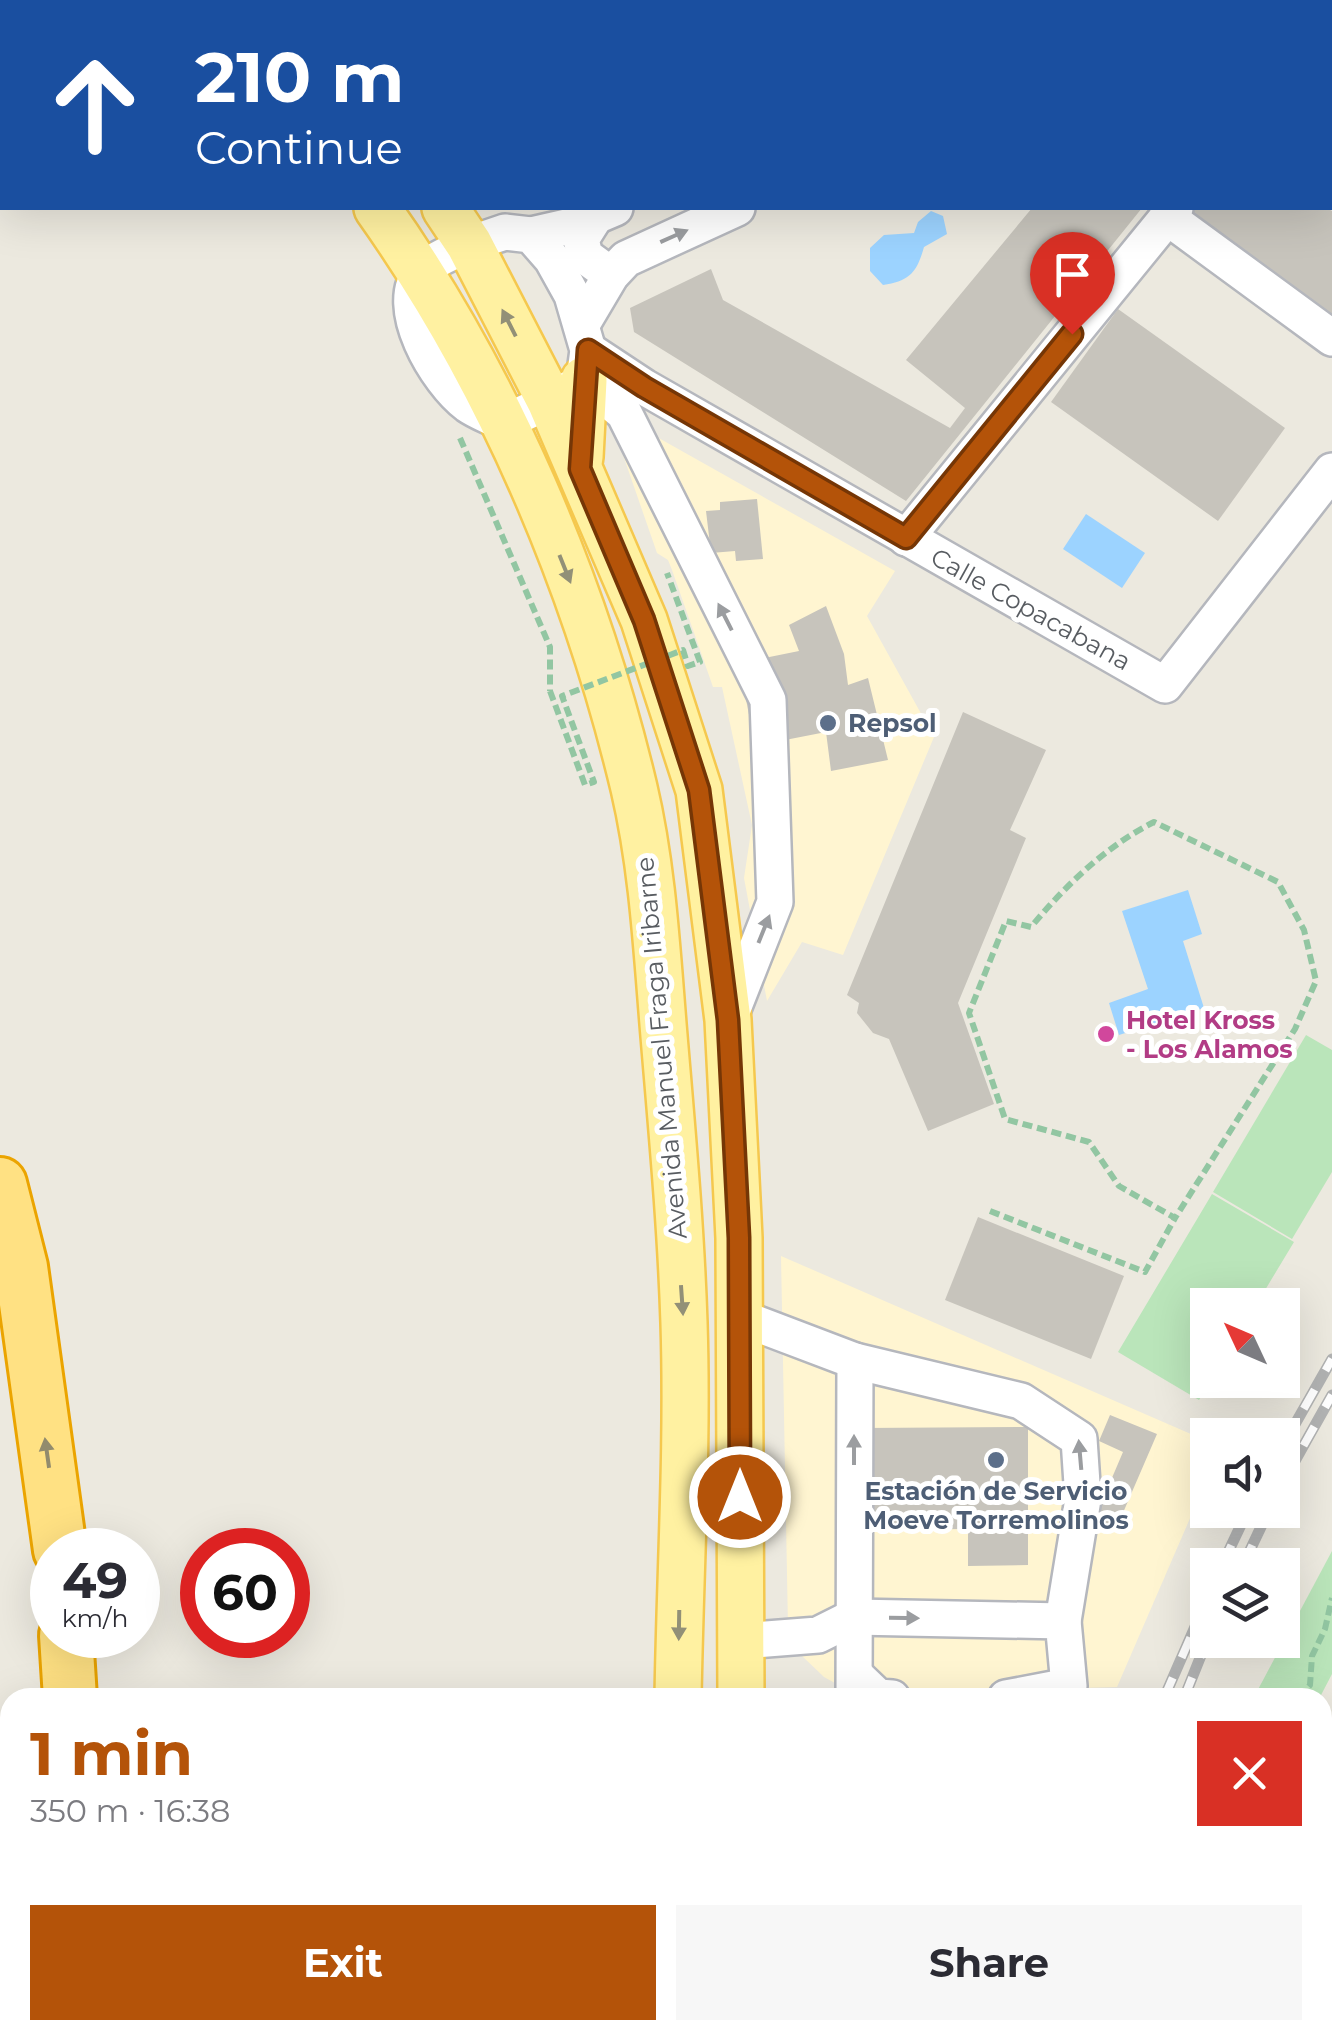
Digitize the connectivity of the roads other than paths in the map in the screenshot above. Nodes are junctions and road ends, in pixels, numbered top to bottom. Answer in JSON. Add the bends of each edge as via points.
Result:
{"nodes":[{"id":1,"x":356,"y":210,"type":"edge"},
{"id":2,"x":378,"y":210,"type":"edge"},
{"id":3,"x":732,"y":210,"type":"edge"},
{"id":4,"x":605,"y":212,"type":"edge"},
{"id":5,"x":1171,"y":212,"type":"edge"},
{"id":6,"x":545,"y":224,"type":"edge"},
{"id":7,"x":457,"y":226,"type":"edge"},
{"id":8,"x":610,"y":275,"type":"junction"},
{"id":9,"x":415,"y":287,"type":"junction"},
{"id":10,"x":1332,"y":338,"type":"edge"},
{"id":11,"x":576,"y":364,"type":"junction"},
{"id":12,"x":476,"y":419,"type":"junction"},
{"id":13,"x":1332,"y":471,"type":"edge"},
{"id":14,"x":906,"y":538,"type":"junction"},
{"id":15,"x":728,"y":1020,"type":"junction"},
{"id":16,"x":0,"y":1184,"type":"edge"},
{"id":17,"x":739,"y":1317,"type":"junction"},
{"id":18,"x":855,"y":1361,"type":"junction"},
{"id":19,"x":57,"y":1528,"type":"edge"},
{"id":20,"x":854,"y":1618,"type":"junction"},
{"id":21,"x":1063,"y":1621,"type":"junction"},
{"id":22,"x":741,"y":1640,"type":"junction"},
{"id":23,"x":67,"y":1658,"type":"edge"},
{"id":24,"x":854,"y":1686,"type":"edge"},
{"id":25,"x":69,"y":1688,"type":"edge"},
{"id":26,"x":678,"y":1688,"type":"edge"},
{"id":27,"x":741,"y":1688,"type":"edge"},
{"id":28,"x":1058,"y":1688,"type":"edge"},
{"id":29,"x":0,"y":1825,"type":"edge"},
{"id":30,"x":0,"y":1879,"type":"edge"}],
"edges":[{"from":1,"to":9,"type":"main road"},
{"from":2,"to":9,"type":"main road"},
{"from":8,"to":3,"type":"street","one_way":true,"via":[[626,258]]},
{"from":4,"to":6,"type":"street"},
{"from":4,"to":8,"type":"street","via":[[581,239],[585,256]]},
{"from":5,"to":10,"type":"street"},
{"from":5,"to":14,"type":"street"},
{"from":6,"to":7,"type":"street","via":[[506,232]]},
{"from":6,"to":11,"type":"street","via":[[552,259],[572,295]]},
{"from":7,"to":9,"type":"street"},
{"from":11,"to":7,"type":"main road","one_way":true},
{"from":8,"to":11,"type":"street"},
{"from":9,"to":12,"type":"main road","name":"Avenida Manuel Fraga Iribarne"},
{"from":11,"to":12,"type":"street"},
{"from":11,"to":14,"type":"street","name":"Calle Copacabana","via":[[644,387]]},
{"from":11,"to":15,"type":"main road","via":[[580,469],[644,620],[699,790]]},
{"from":15,"to":11,"type":"street","one_way":true,"via":[[775,902],[768,700],[624,413]]},
{"from":12,"to":26,"type":"main road","name":"Avenida Manuel Fraga Iribarne","one_way":true,"via":[[528,478],[595,642],[634,792],[652,898],[684,1324]]},
{"from":13,"to":14,"type":"street","name":"Calle Copacabana","via":[[1165,684]]},
{"from":15,"to":17,"type":"main road"},
{"from":19,"to":16,"type":"highway","one_way":true,"via":[[21,1267]]},
{"from":17,"to":18,"type":"street"},
{"from":17,"to":22,"type":"main road"},
{"from":20,"to":18,"type":"street","one_way":true},
{"from":21,"to":18,"type":"street","one_way":true,"via":[[1083,1500],[1079,1439],[1022,1402]]},
{"from":20,"to":21,"type":"street","one_way":true},
{"from":20,"to":22,"type":"street","via":[[818,1635]]},
{"from":20,"to":24,"type":"street"},
{"from":21,"to":28,"type":"street","via":[[1069,1686]]},
{"from":22,"to":27,"type":"main road"},
{"from":23,"to":25,"type":"highway"},
{"from":29,"to":30,"type":"highway"}]}
